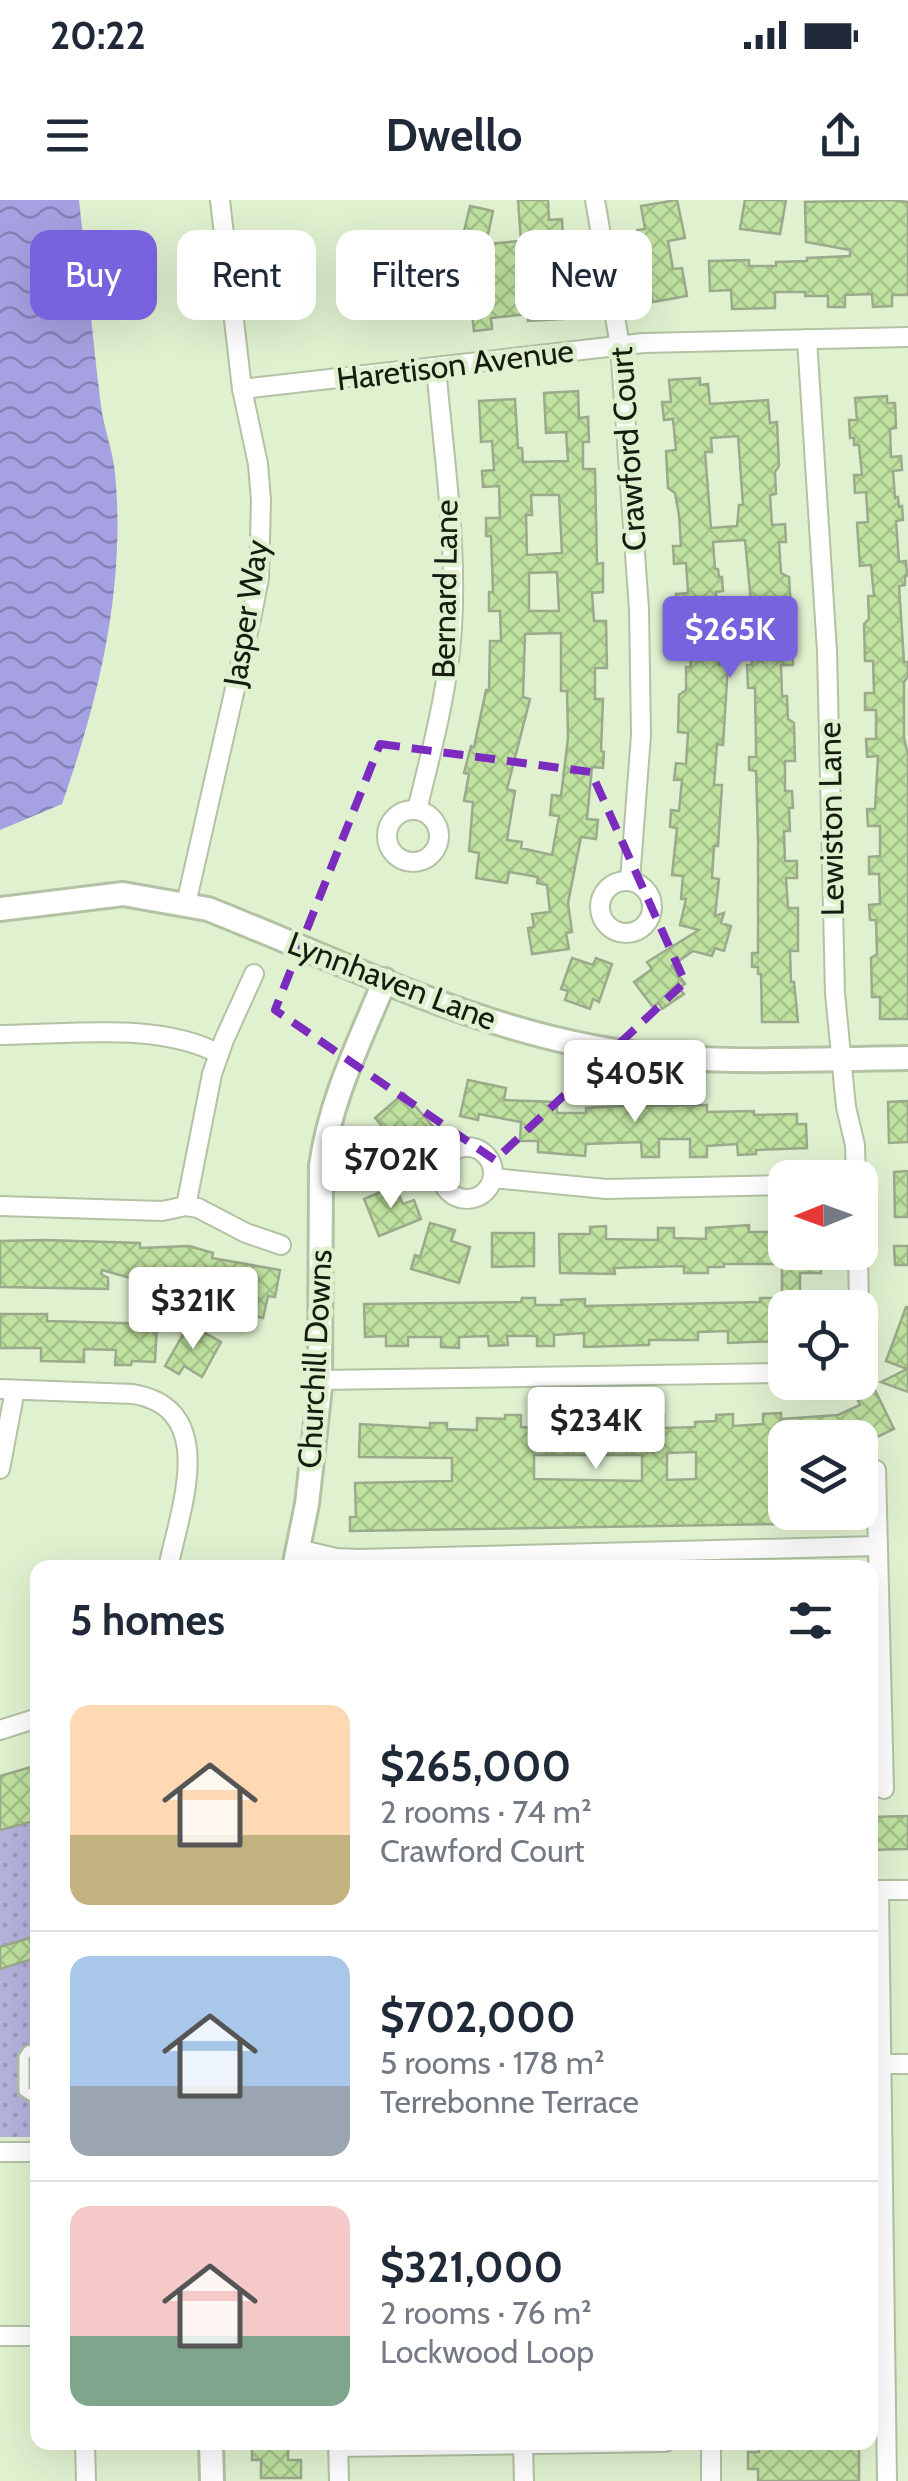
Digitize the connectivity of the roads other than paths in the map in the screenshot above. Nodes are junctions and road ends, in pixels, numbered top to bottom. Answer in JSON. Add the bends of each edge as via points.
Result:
{"nodes":[{"id":1,"x":220,"y":200,"type":"edge"},
{"id":2,"x":595,"y":200,"type":"edge"},
{"id":3,"x":908,"y":337,"type":"edge"},
{"id":4,"x":807,"y":339,"type":"junction"},
{"id":5,"x":620,"y":346,"type":"junction"},
{"id":6,"x":436,"y":367,"type":"junction"},
{"id":7,"x":242,"y":389,"type":"junction"},
{"id":8,"x":418,"y":810,"type":"dead end"},
{"id":9,"x":630,"y":880,"type":"dead end"},
{"id":10,"x":186,"y":904,"type":"junction"},
{"id":11,"x":0,"y":909,"type":"edge"},
{"id":12,"x":254,"y":974,"type":"dead end"},
{"id":13,"x":385,"y":980,"type":"junction"},
{"id":14,"x":0,"y":1035,"type":"edge"},
{"id":15,"x":219,"y":1054,"type":"junction"},
{"id":16,"x":841,"y":1058,"type":"junction"},
{"id":17,"x":908,"y":1058,"type":"edge"},
{"id":18,"x":855,"y":1160,"type":"edge"},
{"id":19,"x":493,"y":1178,"type":"dead end"},
{"id":20,"x":768,"y":1186,"type":"edge"},
{"id":21,"x":0,"y":1206,"type":"edge"},
{"id":22,"x":186,"y":1206,"type":"junction"},
{"id":23,"x":281,"y":1245,"type":"dead end"},
{"id":24,"x":768,"y":1373,"type":"edge"},
{"id":25,"x":320,"y":1380,"type":"junction"},
{"id":26,"x":8,"y":1389,"type":"edge"},
{"id":27,"x":0,"y":1469,"type":"edge"},
{"id":28,"x":878,"y":1530,"type":"edge"},
{"id":29,"x":878,"y":1546,"type":"junction"},
{"id":30,"x":296,"y":1558,"type":"edge"},
{"id":31,"x":169,"y":1560,"type":"edge"},
{"id":32,"x":377,"y":1560,"type":"edge"},
{"id":33,"x":476,"y":1560,"type":"edge"},
{"id":34,"x":878,"y":1560,"type":"edge"},
{"id":35,"x":30,"y":1721,"type":"edge"},
{"id":36,"x":0,"y":1730,"type":"edge"},
{"id":37,"x":878,"y":1733,"type":"edge"},
{"id":38,"x":884,"y":1789,"type":"dead end"},
{"id":39,"x":878,"y":1890,"type":"edge"},
{"id":40,"x":908,"y":1890,"type":"edge"},
{"id":41,"x":878,"y":1965,"type":"edge"},
{"id":42,"x":30,"y":2051,"type":"edge"},
{"id":43,"x":882,"y":2064,"type":"junction"},
{"id":44,"x":908,"y":2064,"type":"edge"},
{"id":45,"x":30,"y":2095,"type":"edge"},
{"id":46,"x":0,"y":2152,"type":"edge"},
{"id":47,"x":30,"y":2152,"type":"edge"},
{"id":48,"x":0,"y":2336,"type":"edge"},
{"id":49,"x":30,"y":2336,"type":"edge"},
{"id":50,"x":85,"y":2450,"type":"edge"},
{"id":51,"x":211,"y":2450,"type":"edge"},
{"id":52,"x":338,"y":2450,"type":"edge"},
{"id":53,"x":523,"y":2450,"type":"edge"},
{"id":54,"x":710,"y":2450,"type":"edge"},
{"id":55,"x":86,"y":2481,"type":"edge"},
{"id":56,"x":212,"y":2481,"type":"edge"},
{"id":57,"x":339,"y":2481,"type":"edge"},
{"id":58,"x":524,"y":2481,"type":"edge"},
{"id":59,"x":711,"y":2481,"type":"edge"},
{"id":60,"x":887,"y":2481,"type":"edge"}],
"edges":[{"from":1,"to":7,"type":"street","name":"Jasper Way"},
{"from":2,"to":5,"type":"street","name":"Crawford Court"},
{"from":3,"to":4,"type":"street","name":"Haretison Avenue"},
{"from":4,"to":5,"type":"street","name":"Haretison Avenue"},
{"from":4,"to":16,"type":"street","name":"Lewiston Lane","via":[[828,651]]},
{"from":5,"to":6,"type":"street","name":"Haretison Avenue"},
{"from":5,"to":9,"type":"street","name":"Crawford Court","via":[[642,674]]},
{"from":6,"to":7,"type":"street","name":"Haretison Avenue"},
{"from":6,"to":8,"type":"street","name":"Bernard Lane","via":[[450,533],[450,649]]},
{"from":7,"to":10,"type":"street","name":"Jasper Way","via":[[258,464],[258,578]]},
{"from":10,"to":11,"type":"street","name":"Lynnhaven Lane","via":[[111,895]]},
{"from":10,"to":13,"type":"street","name":"Lynnhaven Lane"},
{"from":12,"to":15,"type":"street"},
{"from":13,"to":16,"type":"street","name":"Lynnhaven Lane","via":[[506,1026],[606,1049],[731,1060]]},
{"from":13,"to":25,"type":"street","name":"Churchill Downs","via":[[325,1138]]},
{"from":14,"to":15,"type":"street","via":[[180,1037]]},
{"from":15,"to":22,"type":"street"},
{"from":16,"to":17,"type":"street","name":"Lynnhaven Lane"},
{"from":16,"to":18,"type":"street","name":"Lewiston Lane"},
{"from":19,"to":20,"type":"street","via":[[606,1189]]},
{"from":21,"to":22,"type":"street"},
{"from":22,"to":23,"type":"street"},
{"from":24,"to":25,"type":"street"},
{"from":25,"to":30,"type":"street","name":"Churchill Downs"},
{"from":26,"to":27,"type":"street"},
{"from":26,"to":31,"type":"street","via":[[133,1394],[173,1413],[189,1455]]},
{"from":28,"to":29,"type":"street"},
{"from":29,"to":33,"type":"street"},
{"from":29,"to":34,"type":"street"},
{"from":30,"to":32,"type":"street"},
{"from":35,"to":36,"type":"street"},
{"from":37,"to":38,"type":"street"},
{"from":39,"to":40,"type":"street"},
{"from":41,"to":43,"type":"street"},
{"from":42,"to":45,"type":"lane","via":[[24,2058],[24,2091]]},
{"from":43,"to":44,"type":"street"},
{"from":43,"to":60,"type":"street"},
{"from":46,"to":47,"type":"street"},
{"from":48,"to":49,"type":"street"},
{"from":50,"to":55,"type":"street"},
{"from":51,"to":56,"type":"street"},
{"from":52,"to":57,"type":"street"},
{"from":53,"to":58,"type":"street"},
{"from":54,"to":59,"type":"street"}]}
